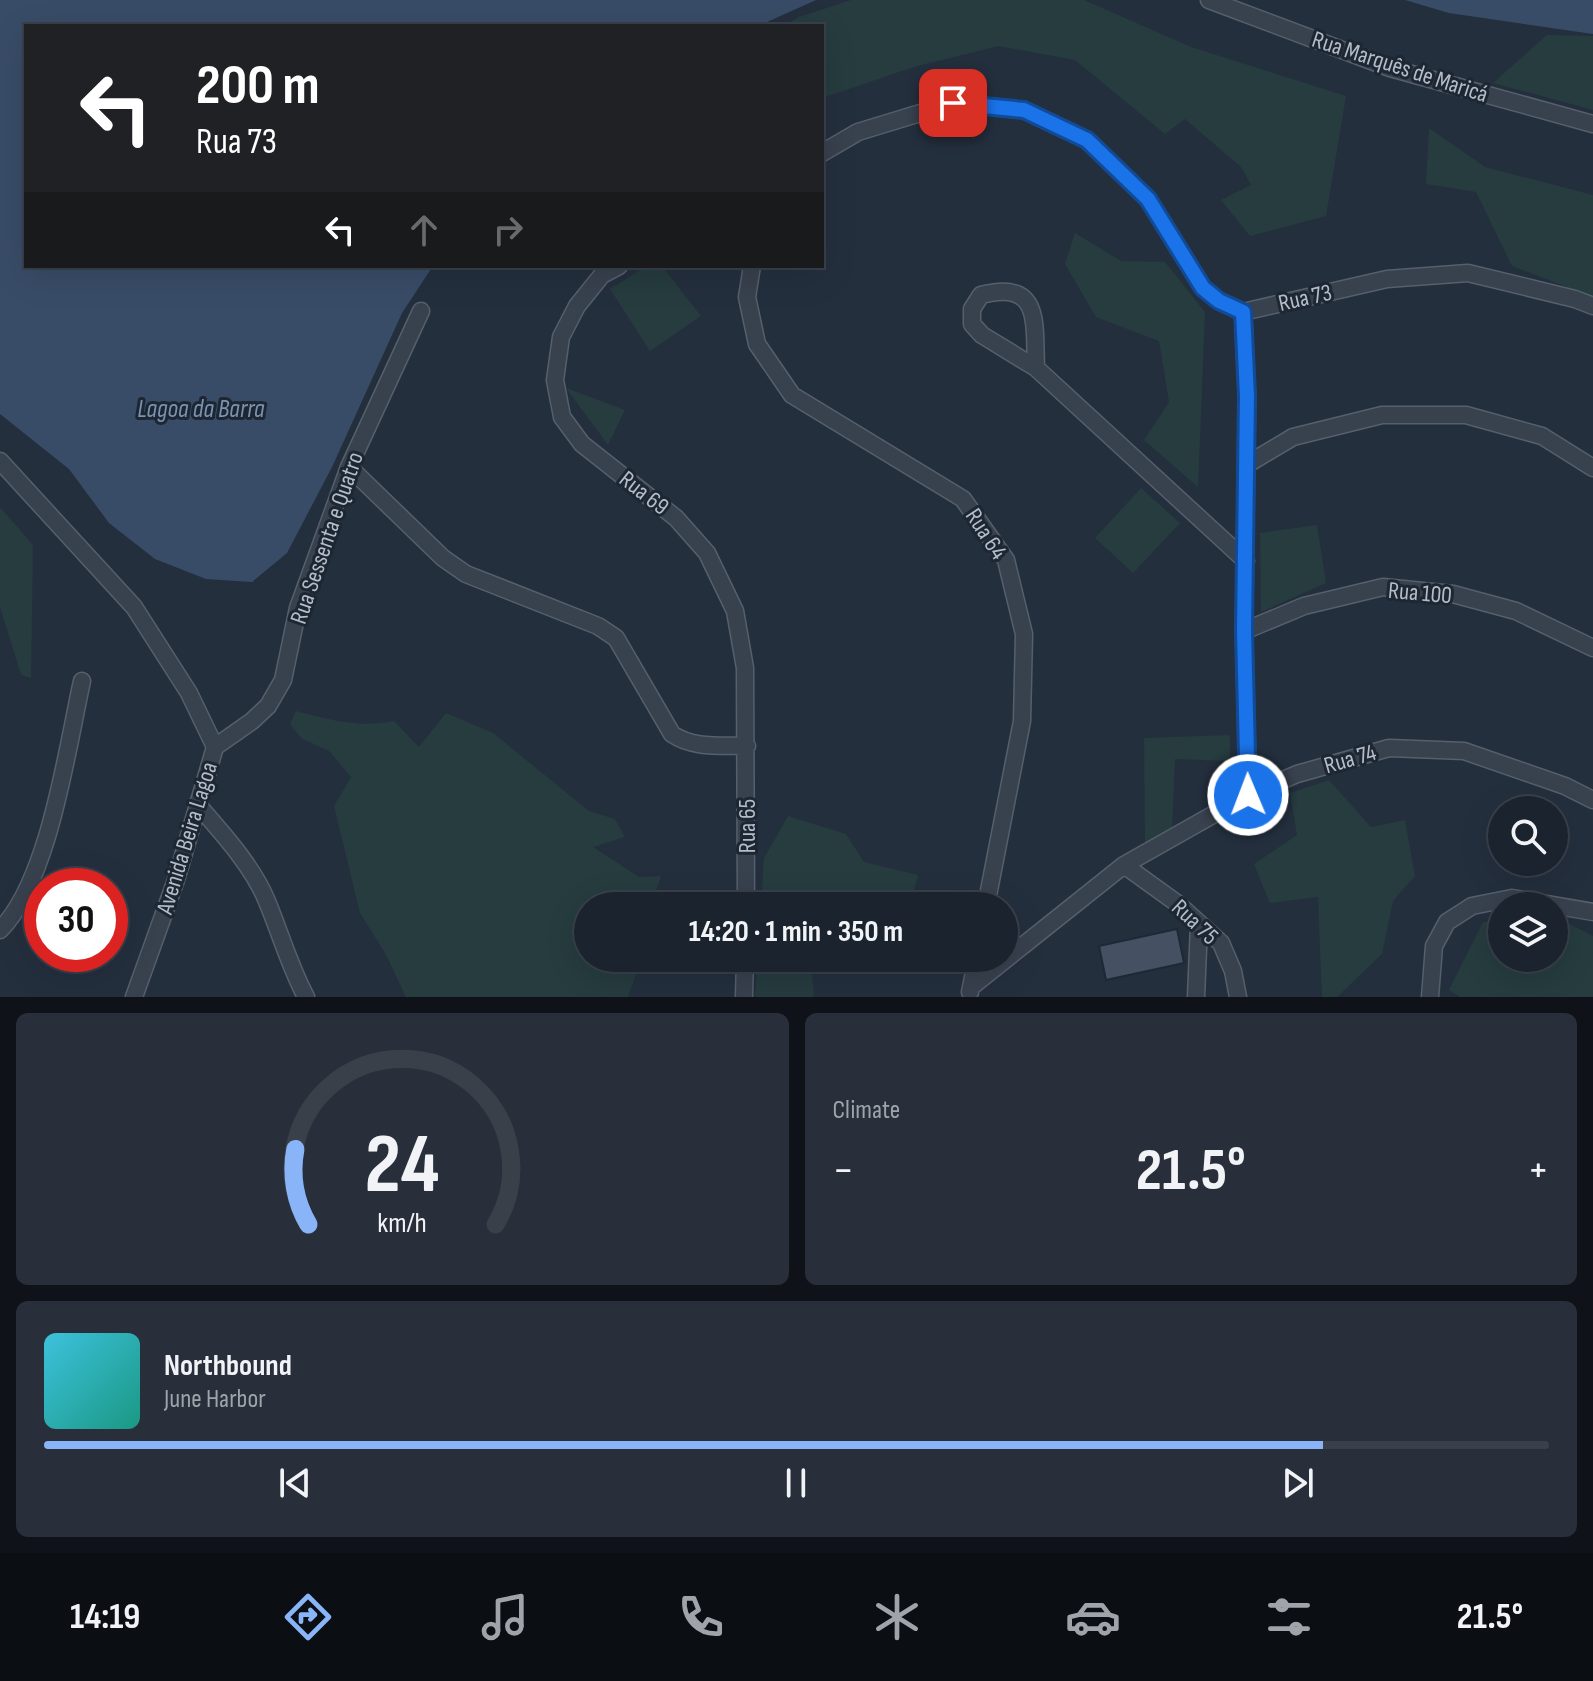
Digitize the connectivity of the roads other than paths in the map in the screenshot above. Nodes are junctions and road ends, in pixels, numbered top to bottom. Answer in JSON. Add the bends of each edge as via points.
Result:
{"nodes":[{"id":1,"x":1209,"y":0,"type":"edge"},
{"id":2,"x":1593,"y":124,"type":"edge"},
{"id":3,"x":824,"y":152,"type":"edge"},
{"id":4,"x":615,"y":268,"type":"edge"},
{"id":5,"x":752,"y":268,"type":"edge"},
{"id":6,"x":1593,"y":306,"type":"edge"},
{"id":7,"x":421,"y":311,"type":"dead end"},
{"id":8,"x":1243,"y":312,"type":"junction"},
{"id":9,"x":1036,"y":368,"type":"junction"},
{"id":10,"x":0,"y":461,"type":"edge"},
{"id":11,"x":1246,"y":465,"type":"junction"},
{"id":12,"x":349,"y":467,"type":"junction"},
{"id":13,"x":1593,"y":468,"type":"edge"},
{"id":14,"x":1246,"y":561,"type":"junction"},
{"id":15,"x":1244,"y":631,"type":"junction"},
{"id":16,"x":1593,"y":648,"type":"edge"},
{"id":17,"x":82,"y":681,"type":"dead end"},
{"id":18,"x":747,"y":746,"type":"junction"},
{"id":19,"x":215,"y":747,"type":"junction"},
{"id":20,"x":1248,"y":795,"type":"junction"},
{"id":21,"x":1593,"y":800,"type":"edge"},
{"id":22,"x":197,"y":804,"type":"junction"},
{"id":23,"x":1124,"y":865,"type":"junction"},
{"id":24,"x":746,"y":892,"type":"edge"},
{"id":25,"x":989,"y":892,"type":"edge"},
{"id":26,"x":1593,"y":912,"type":"edge"},
{"id":27,"x":1199,"y":924,"type":"junction"},
{"id":28,"x":0,"y":930,"type":"edge"},
{"id":29,"x":745,"y":972,"type":"edge"},
{"id":30,"x":974,"y":972,"type":"edge"},
{"id":31,"x":970,"y":992,"type":"edge"},
{"id":32,"x":134,"y":997,"type":"edge"},
{"id":33,"x":306,"y":997,"type":"edge"},
{"id":34,"x":744,"y":997,"type":"edge"},
{"id":35,"x":1196,"y":997,"type":"edge"},
{"id":36,"x":1238,"y":997,"type":"edge"},
{"id":37,"x":1430,"y":997,"type":"edge"}],
"edges":[{"from":1,"to":2,"type":"street","name":"Rua Marquês de Maricá","via":[[1390,68]]},
{"from":3,"to":8,"type":"street","via":[[858,132],[953,103],[1024,110],[1087,140],[1148,199],[1203,288]]},
{"from":4,"to":18,"type":"street","name":"Rua 69","via":[[602,275],[577,306],[561,337],[555,380],[562,417],[582,444],[676,518],[707,553],[735,611],[745,668]]},
{"from":5,"to":25,"type":"street","name":"Rua 64","via":[[747,297],[757,344],[792,395],[963,499],[1006,560],[1024,634],[1022,721]]},
{"from":6,"to":8,"type":"street","name":"Rua 73","via":[[1468,273],[1387,279]]},
{"from":7,"to":12,"type":"street","name":"Rua Sessenta e Quatro"},
{"from":8,"to":11,"type":"street"},
{"from":9,"to":9,"type":"street","via":[[1034,312],[1020,294],[1003,289],[981,295],[972,309],[972,324]]},
{"from":9,"to":14,"type":"street"},
{"from":10,"to":19,"type":"street","name":"Avenida Beira Lagoa","via":[[134,607],[189,693]]},
{"from":11,"to":13,"type":"street","via":[[1293,437],[1382,415],[1466,415],[1542,436]]},
{"from":11,"to":14,"type":"street"},
{"from":12,"to":18,"type":"street","via":[[466,574],[616,638],[672,734],[696,745]]},
{"from":12,"to":19,"type":"street","name":"Rua Sessenta e Quatro","via":[[298,608],[283,680],[260,714]]},
{"from":14,"to":15,"type":"street"},
{"from":15,"to":16,"type":"street","name":"Rua 100","via":[[1304,606],[1383,587],[1453,594],[1516,611]]},
{"from":15,"to":20,"type":"street"},
{"from":17,"to":28,"type":"street","via":[[52,818],[27,894]]},
{"from":18,"to":24,"type":"street","name":"Rua 65"},
{"from":19,"to":22,"type":"street","name":"Avenida Beira Lagoa"},
{"from":20,"to":21,"type":"street","name":"Rua 74","via":[[1297,774],[1389,748],[1464,751]]},
{"from":20,"to":23,"type":"street","name":"Rua 74"},
{"from":22,"to":32,"type":"street","name":"Avenida Beira Lagoa"},
{"from":22,"to":33,"type":"street","via":[[256,879]]},
{"from":23,"to":27,"type":"street","name":"Rua 75"},
{"from":23,"to":31,"type":"street","name":"Rua 74"},
{"from":26,"to":37,"type":"street","via":[[1512,898],[1472,906],[1447,922],[1434,946]]},
{"from":27,"to":35,"type":"street"},
{"from":27,"to":36,"type":"street","name":"Rua 75","via":[[1221,943]]},
{"from":29,"to":34,"type":"street"},
{"from":30,"to":31,"type":"street"}]}
